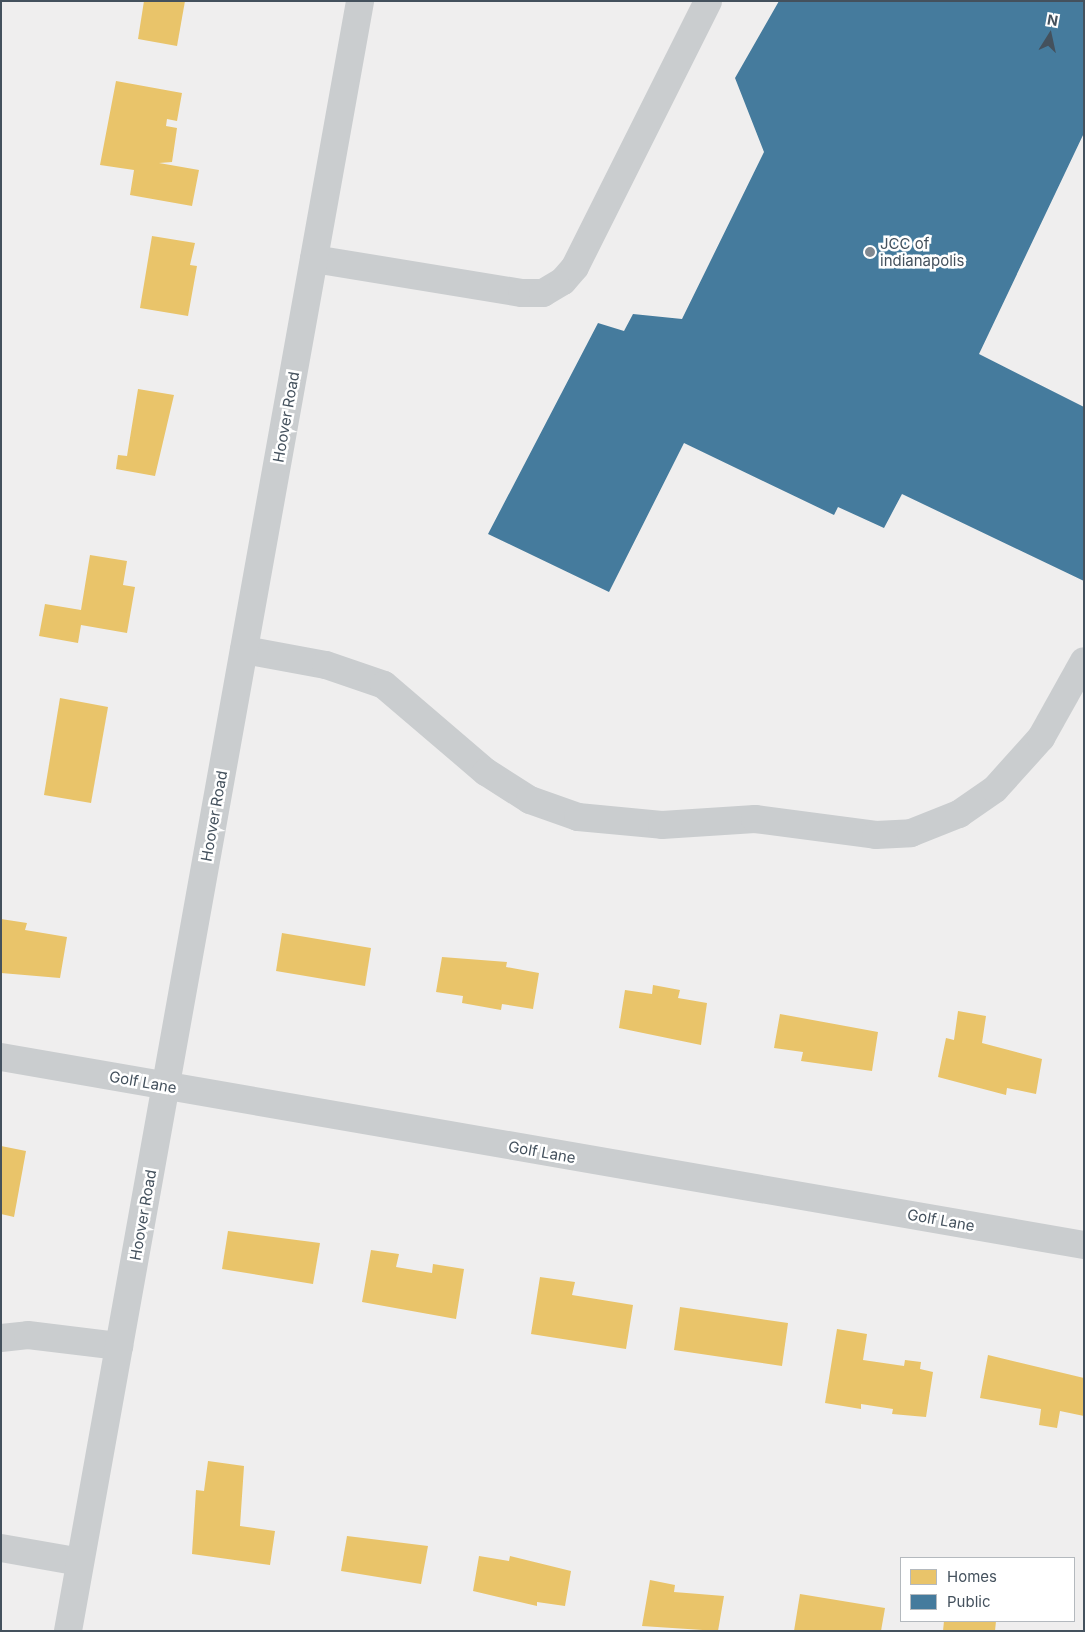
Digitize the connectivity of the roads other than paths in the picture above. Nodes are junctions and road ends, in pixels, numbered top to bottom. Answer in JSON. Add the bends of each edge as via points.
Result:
{"nodes":[{"id":1,"x":360,"y":1,"type":"edge"},
{"id":2,"x":708,"y":1,"type":"edge"},
{"id":3,"x":314,"y":259,"type":"junction"},
{"id":4,"x":244,"y":650,"type":"junction"},
{"id":5,"x":1084,"y":661,"type":"edge"},
{"id":6,"x":1,"y":1057,"type":"edge"},
{"id":7,"x":166,"y":1086,"type":"junction"},
{"id":8,"x":1084,"y":1245,"type":"edge"},
{"id":9,"x":1,"y":1338,"type":"edge"},
{"id":10,"x":119,"y":1346,"type":"junction"},
{"id":11,"x":1,"y":1548,"type":"edge"},
{"id":12,"x":80,"y":1562,"type":"junction"},
{"id":13,"x":68,"y":1631,"type":"edge"}],
"edges":[{"from":1,"to":3,"type":"street","name":"Hoover Road"},
{"from":2,"to":3,"type":"street","via":[[575,267],[563,282],[542,293],[522,294]]},
{"from":3,"to":4,"type":"street","name":"Hoover Road"},
{"from":4,"to":5,"type":"street","via":[[326,665],[384,684],[486,772],[530,800],[578,817],[662,825],[755,819],[876,835],[911,833],[959,814],[995,789],[1041,738]]},
{"from":4,"to":7,"type":"street","name":"Hoover Road"},
{"from":6,"to":7,"type":"street","name":"Golf Lane"},
{"from":7,"to":8,"type":"street","name":"Golf Lane"},
{"from":7,"to":10,"type":"street","name":"Hoover Road"},
{"from":9,"to":10,"type":"street","via":[[28,1335]]},
{"from":10,"to":12,"type":"street","name":"Hoover Road"},
{"from":11,"to":12,"type":"street"},
{"from":12,"to":13,"type":"street","name":"Hoover Road"}]}
